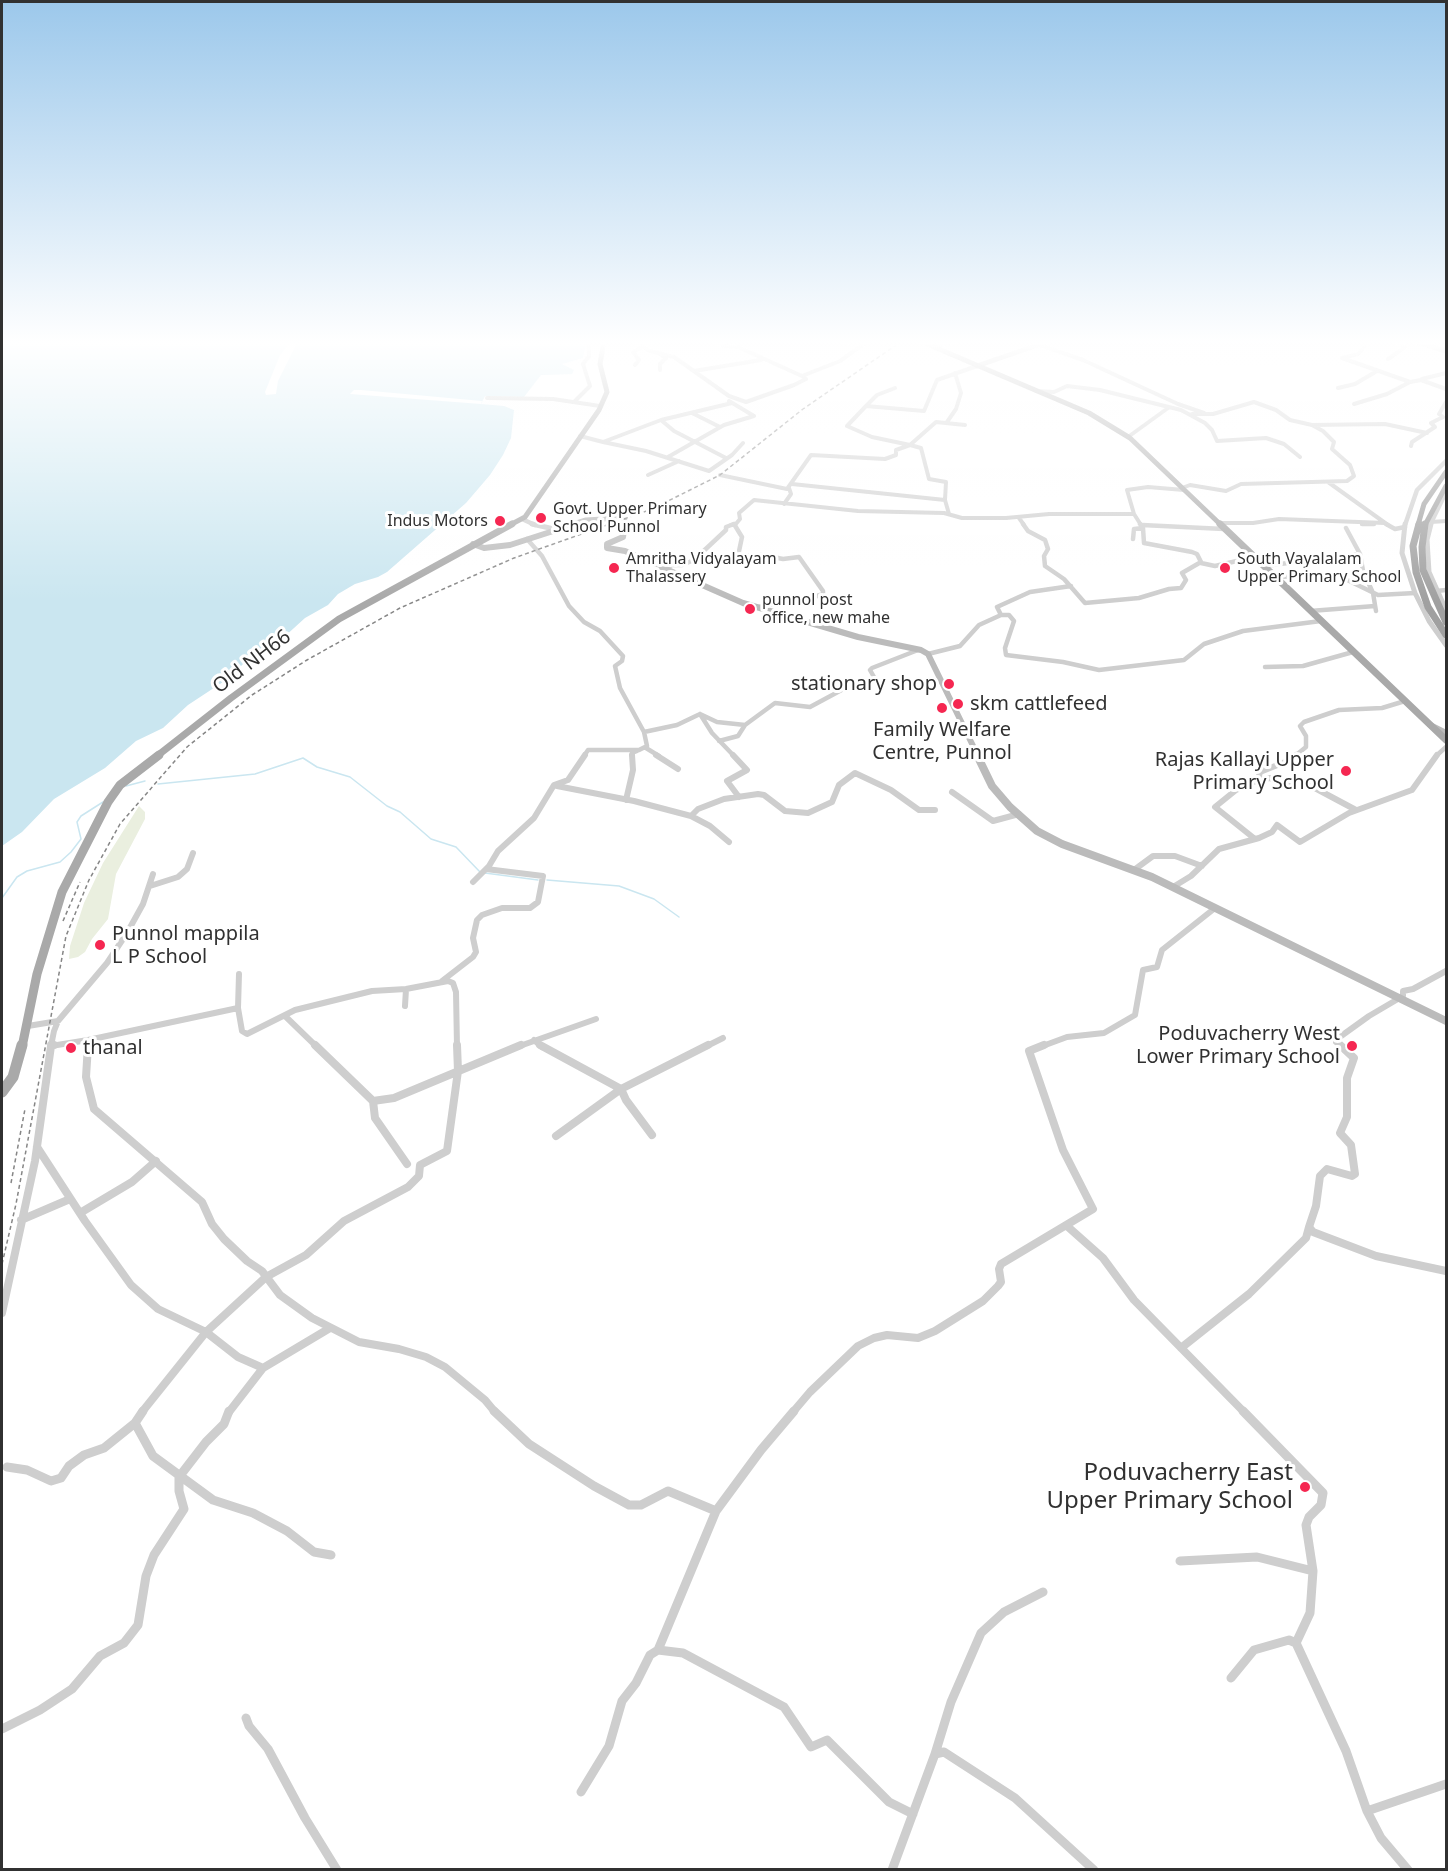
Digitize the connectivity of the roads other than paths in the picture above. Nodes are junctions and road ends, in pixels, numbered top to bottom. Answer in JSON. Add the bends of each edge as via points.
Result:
{"nodes":[{"id":1,"x":586,"y":428,"type":"edge"},
{"id":2,"x":638,"y":428,"type":"edge"},
{"id":3,"x":673,"y":428,"type":"edge"},
{"id":4,"x":718,"y":428,"type":"edge"},
{"id":5,"x":849,"y":428,"type":"edge"},
{"id":6,"x":928,"y":428,"type":"edge"},
{"id":7,"x":1113,"y":428,"type":"edge"},
{"id":8,"x":1140,"y":428,"type":"edge"},
{"id":9,"x":1210,"y":428,"type":"edge"},
{"id":10,"x":1315,"y":428,"type":"edge"},
{"id":11,"x":1406,"y":428,"type":"edge"},
{"id":12,"x":1432,"y":428,"type":"edge"},
{"id":13,"x":1427,"y":433,"type":"junction"},
{"id":14,"x":580,"y":436,"type":"junction"},
{"id":15,"x":1128,"y":437,"type":"junction"},
{"id":16,"x":603,"y":441,"type":"junction"},
{"id":17,"x":694,"y":442,"type":"junction"},
{"id":18,"x":743,"y":443,"type":"dead end"},
{"id":19,"x":910,"y":445,"type":"junction"},
{"id":20,"x":1411,"y":446,"type":"dead end"},
{"id":21,"x":668,"y":457,"type":"junction"},
{"id":22,"x":1300,"y":457,"type":"dead end"},
{"id":23,"x":726,"y":458,"type":"junction"},
{"id":24,"x":680,"y":460,"type":"junction"},
{"id":25,"x":1446,"y":461,"type":"edge"},
{"id":26,"x":1446,"y":472,"type":"edge"},
{"id":27,"x":648,"y":475,"type":"dead end"},
{"id":28,"x":720,"y":475,"type":"dead end"},
{"id":29,"x":1328,"y":482,"type":"junction"},
{"id":30,"x":790,"y":486,"type":"junction"},
{"id":31,"x":1446,"y":486,"type":"edge"},
{"id":32,"x":1183,"y":489,"type":"junction"},
{"id":33,"x":1446,"y":492,"type":"edge"},
{"id":34,"x":945,"y":500,"type":"junction"},
{"id":35,"x":784,"y":504,"type":"junction"},
{"id":36,"x":949,"y":514,"type":"junction"},
{"id":37,"x":1134,"y":514,"type":"junction"},
{"id":38,"x":1019,"y":518,"type":"junction"},
{"id":39,"x":522,"y":519,"type":"junction"},
{"id":40,"x":1446,"y":521,"type":"edge"},
{"id":41,"x":1431,"y":522,"type":"junction"},
{"id":42,"x":1218,"y":523,"type":"junction"},
{"id":43,"x":1385,"y":523,"type":"junction"},
{"id":44,"x":734,"y":524,"type":"junction"},
{"id":45,"x":1143,"y":527,"type":"junction"},
{"id":46,"x":1405,"y":527,"type":"junction"},
{"id":47,"x":1346,"y":528,"type":"dead end"},
{"id":48,"x":554,"y":529,"type":"junction"},
{"id":49,"x":1224,"y":529,"type":"junction"},
{"id":50,"x":527,"y":539,"type":"junction"},
{"id":51,"x":1133,"y":539,"type":"dead end"},
{"id":52,"x":473,"y":544,"type":"junction"},
{"id":53,"x":1359,"y":554,"type":"junction"},
{"id":54,"x":1254,"y":556,"type":"junction"},
{"id":55,"x":1201,"y":563,"type":"junction"},
{"id":56,"x":1264,"y":566,"type":"junction"},
{"id":57,"x":666,"y":570,"type":"junction"},
{"id":58,"x":1275,"y":577,"type":"junction"},
{"id":59,"x":1071,"y":586,"type":"junction"},
{"id":60,"x":1446,"y":590,"type":"edge"},
{"id":61,"x":1436,"y":591,"type":"junction"},
{"id":62,"x":1373,"y":593,"type":"junction"},
{"id":63,"x":1415,"y":593,"type":"junction"},
{"id":64,"x":758,"y":608,"type":"junction"},
{"id":65,"x":1310,"y":610,"type":"junction"},
{"id":66,"x":1446,"y":610,"type":"edge"},
{"id":67,"x":1001,"y":615,"type":"junction"},
{"id":68,"x":1321,"y":621,"type":"junction"},
{"id":69,"x":1446,"y":622,"type":"edge"},
{"id":70,"x":1446,"y":635,"type":"edge"},
{"id":71,"x":1446,"y":645,"type":"edge"},
{"id":72,"x":918,"y":650,"type":"junction"},
{"id":73,"x":1353,"y":652,"type":"junction"},
{"id":74,"x":928,"y":654,"type":"junction"},
{"id":75,"x":1265,"y":668,"type":"dead end"},
{"id":76,"x":1405,"y":701,"type":"junction"},
{"id":77,"x":700,"y":714,"type":"junction"},
{"id":78,"x":745,"y":725,"type":"junction"},
{"id":79,"x":1430,"y":725,"type":"junction"},
{"id":80,"x":644,"y":732,"type":"junction"},
{"id":81,"x":1446,"y":733,"type":"edge"},
{"id":82,"x":1446,"y":740,"type":"edge"},
{"id":83,"x":719,"y":741,"type":"junction"},
{"id":84,"x":1446,"y":747,"type":"edge"},
{"id":85,"x":646,"y":748,"type":"junction"},
{"id":86,"x":639,"y":750,"type":"junction"},
{"id":87,"x":678,"y":769,"type":"dead end"},
{"id":88,"x":1257,"y":781,"type":"junction"},
{"id":89,"x":554,"y":785,"type":"junction"},
{"id":90,"x":952,"y":792,"type":"dead end"},
{"id":91,"x":739,"y":797,"type":"junction"},
{"id":92,"x":626,"y":800,"type":"junction"},
{"id":93,"x":935,"y":810,"type":"dead end"},
{"id":94,"x":1356,"y":810,"type":"junction"},
{"id":95,"x":1019,"y":814,"type":"junction"},
{"id":96,"x":691,"y":816,"type":"junction"},
{"id":97,"x":1255,"y":839,"type":"junction"},
{"id":98,"x":729,"y":842,"type":"dead end"},
{"id":99,"x":193,"y":853,"type":"dead end"},
{"id":100,"x":1202,"y":866,"type":"junction"},
{"id":101,"x":1134,"y":870,"type":"junction"},
{"id":102,"x":483,"y":871,"type":"junction"},
{"id":103,"x":153,"y":874,"type":"dead end"},
{"id":104,"x":473,"y":882,"type":"dead end"},
{"id":105,"x":150,"y":886,"type":"junction"},
{"id":106,"x":1173,"y":887,"type":"junction"},
{"id":107,"x":1215,"y":908,"type":"junction"},
{"id":108,"x":1446,"y":971,"type":"edge"},
{"id":109,"x":239,"y":974,"type":"dead end"},
{"id":110,"x":441,"y":981,"type":"junction"},
{"id":111,"x":406,"y":989,"type":"junction"},
{"id":112,"x":1398,"y":998,"type":"junction"},
{"id":113,"x":405,"y":1006,"type":"dead end"},
{"id":114,"x":238,"y":1008,"type":"junction"},
{"id":115,"x":285,"y":1016,"type":"junction"},
{"id":116,"x":596,"y":1019,"type":"dead end"},
{"id":117,"x":58,"y":1021,"type":"junction"},
{"id":118,"x":1446,"y":1021,"type":"edge"},
{"id":119,"x":28,"y":1026,"type":"junction"},
{"id":120,"x":723,"y":1038,"type":"dead end"},
{"id":121,"x":88,"y":1040,"type":"junction"},
{"id":122,"x":534,"y":1040,"type":"junction"},
{"id":123,"x":51,"y":1046,"type":"junction"},
{"id":124,"x":458,"y":1071,"type":"junction"},
{"id":125,"x":621,"y":1089,"type":"junction"},
{"id":126,"x":2,"y":1092,"type":"edge"},
{"id":127,"x":373,"y":1101,"type":"junction"},
{"id":128,"x":652,"y":1135,"type":"dead end"},
{"id":129,"x":556,"y":1136,"type":"dead end"},
{"id":130,"x":37,"y":1147,"type":"junction"},
{"id":131,"x":156,"y":1161,"type":"junction"},
{"id":132,"x":407,"y":1164,"type":"dead end"},
{"id":133,"x":70,"y":1199,"type":"junction"},
{"id":134,"x":80,"y":1213,"type":"junction"},
{"id":135,"x":21,"y":1220,"type":"junction"},
{"id":136,"x":1067,"y":1226,"type":"junction"},
{"id":137,"x":1309,"y":1227,"type":"junction"},
{"id":138,"x":1446,"y":1270,"type":"edge"},
{"id":139,"x":266,"y":1277,"type":"junction"},
{"id":140,"x":2,"y":1313,"type":"edge"},
{"id":141,"x":330,"y":1328,"type":"junction"},
{"id":142,"x":206,"y":1332,"type":"junction"},
{"id":143,"x":1181,"y":1348,"type":"junction"},
{"id":144,"x":263,"y":1368,"type":"junction"},
{"id":145,"x":135,"y":1423,"type":"junction"},
{"id":146,"x":7,"y":1467,"type":"dead end"},
{"id":147,"x":179,"y":1477,"type":"junction"},
{"id":148,"x":716,"y":1511,"type":"junction"},
{"id":149,"x":331,"y":1555,"type":"dead end"},
{"id":150,"x":1180,"y":1561,"type":"dead end"},
{"id":151,"x":1313,"y":1571,"type":"junction"},
{"id":152,"x":1042,"y":1592,"type":"dead end"},
{"id":153,"x":1296,"y":1643,"type":"junction"},
{"id":154,"x":658,"y":1650,"type":"junction"},
{"id":155,"x":1231,"y":1678,"type":"dead end"},
{"id":156,"x":246,"y":1718,"type":"dead end"},
{"id":157,"x":2,"y":1729,"type":"edge"},
{"id":158,"x":935,"y":1754,"type":"junction"},
{"id":159,"x":1446,"y":1784,"type":"edge"},
{"id":160,"x":581,"y":1792,"type":"dead end"},
{"id":161,"x":1366,"y":1811,"type":"junction"},
{"id":162,"x":913,"y":1814,"type":"junction"},
{"id":163,"x":337,"y":1869,"type":"edge"},
{"id":164,"x":892,"y":1869,"type":"edge"},
{"id":165,"x":1094,"y":1869,"type":"edge"},
{"id":166,"x":1408,"y":1869,"type":"edge"}],
"edges":[{"from":1,"to":14,"type":"main road","name":"Old NH66"},
{"from":2,"to":16,"type":"street"},
{"from":3,"to":17,"type":"street"},
{"from":4,"to":17,"type":"street"},
{"from":5,"to":19,"type":"street"},
{"from":6,"to":19,"type":"street"},
{"from":7,"to":15,"type":"main road"},
{"from":8,"to":15,"type":"street"},
{"from":9,"to":22,"type":"street","via":[[1217,441],[1266,438],[1284,444]]},
{"from":10,"to":29,"type":"street","via":[[1331,438],[1335,445],[1332,449],[1354,476]]},
{"from":11,"to":13,"type":"street"},
{"from":12,"to":13,"type":"street"},
{"from":13,"to":20,"type":"street"},
{"from":14,"to":16,"type":"street"},
{"from":14,"to":39,"type":"main road","name":"Old NH66"},
{"from":15,"to":32,"type":"main road"},
{"from":16,"to":21,"type":"street"},
{"from":17,"to":21,"type":"street"},
{"from":17,"to":23,"type":"street"},
{"from":18,"to":23,"type":"street"},
{"from":19,"to":30,"type":"street","via":[[885,459],[813,455]]},
{"from":19,"to":34,"type":"street","via":[[921,448],[929,479],[946,482]]},
{"from":21,"to":24,"type":"street"},
{"from":23,"to":24,"type":"street","via":[[709,471]]},
{"from":24,"to":27,"type":"street"},
{"from":25,"to":46,"type":"street","via":[[1417,490]]},
{"from":26,"to":70,"type":"highway","via":[[1424,504],[1413,546],[1416,572],[1428,607]]},
{"from":28,"to":30,"type":"street"},
{"from":29,"to":32,"type":"street","via":[[1252,483],[1226,491],[1190,486]]},
{"from":29,"to":43,"type":"street"},
{"from":30,"to":34,"type":"street"},
{"from":30,"to":35,"type":"street","via":[[791,494]]},
{"from":31,"to":69,"type":"highway","via":[[1423,529],[1422,548],[1424,570]]},
{"from":32,"to":37,"type":"street","via":[[1127,490]]},
{"from":32,"to":42,"type":"main road"},
{"from":33,"to":41,"type":"street"},
{"from":34,"to":36,"type":"street"},
{"from":35,"to":36,"type":"street"},
{"from":35,"to":44,"type":"street","via":[[754,500]]},
{"from":36,"to":38,"type":"street","via":[[962,518]]},
{"from":37,"to":38,"type":"street"},
{"from":37,"to":45,"type":"street"},
{"from":38,"to":59,"type":"street","via":[[1028,531],[1045,540],[1045,566]]},
{"from":39,"to":48,"type":"street"},
{"from":39,"to":52,"type":"main road","name":"Old NH66"},
{"from":40,"to":41,"type":"street"},
{"from":41,"to":61,"type":"street","via":[[1427,550]]},
{"from":42,"to":43,"type":"street","via":[[1253,524],[1279,519]]},
{"from":42,"to":49,"type":"main road"},
{"from":43,"to":46,"type":"street","via":[[1395,529]]},
{"from":44,"to":57,"type":"street","via":[[726,527],[694,560]]},
{"from":44,"to":64,"type":"street","via":[[742,537],[738,556],[798,557],[822,588],[823,594]]},
{"from":45,"to":49,"type":"street"},
{"from":45,"to":51,"type":"street","via":[[1134,529]]},
{"from":45,"to":55,"type":"street","via":[[1144,543],[1192,552]]},
{"from":46,"to":63,"type":"street","via":[[1402,553]]},
{"from":47,"to":53,"type":"street"},
{"from":48,"to":50,"type":"main road"},
{"from":48,"to":57,"type":"main road","via":[[596,518],[625,520],[623,537],[606,544],[607,548]]},
{"from":49,"to":54,"type":"main road"},
{"from":50,"to":52,"type":"main road","via":[[488,548]]},
{"from":50,"to":80,"type":"street","via":[[542,556],[569,606],[623,656],[615,666],[621,693]]},
{"from":52,"to":119,"type":"main road","name":"Old NH66","via":[[318,633],[120,785],[62,892],[37,974]]},
{"from":53,"to":56,"type":"street"},
{"from":53,"to":62,"type":"street"},
{"from":54,"to":55,"type":"street","via":[[1215,566]]},
{"from":54,"to":56,"type":"main road"},
{"from":55,"to":59,"type":"street","via":[[1182,573],[1186,580],[1180,588],[1138,598],[1085,603]]},
{"from":56,"to":58,"type":"main road"},
{"from":57,"to":64,"type":"main road"},
{"from":58,"to":62,"type":"street","via":[[1336,575]]},
{"from":58,"to":65,"type":"main road"},
{"from":59,"to":67,"type":"street","via":[[1030,592],[997,607]]},
{"from":60,"to":61,"type":"street"},
{"from":61,"to":66,"type":"street"},
{"from":62,"to":63,"type":"street"},
{"from":62,"to":65,"type":"street","via":[[1375,608]]},
{"from":63,"to":71,"type":"street"},
{"from":64,"to":72,"type":"main road"},
{"from":65,"to":68,"type":"main road"},
{"from":67,"to":68,"type":"street","via":[[1009,615],[1014,621],[1006,656],[1099,670],[1184,660],[1204,644],[1243,631]]},
{"from":67,"to":74,"type":"street","via":[[975,628],[960,646]]},
{"from":68,"to":73,"type":"main road"},
{"from":72,"to":74,"type":"main road"},
{"from":72,"to":78,"type":"street","via":[[872,668],[871,679],[849,686],[810,708],[775,703]]},
{"from":73,"to":75,"type":"street","via":[[1303,666]]},
{"from":73,"to":76,"type":"main road"},
{"from":74,"to":95,"type":"main road","via":[[992,786]]},
{"from":76,"to":79,"type":"main road"},
{"from":76,"to":88,"type":"street","via":[[1382,708],[1339,711],[1305,722],[1300,726],[1306,736],[1306,747],[1290,760],[1260,772]]},
{"from":77,"to":78,"type":"street","via":[[717,722]]},
{"from":77,"to":80,"type":"street","via":[[677,725]]},
{"from":77,"to":83,"type":"street"},
{"from":78,"to":83,"type":"street","via":[[738,736]]},
{"from":79,"to":81,"type":"main road"},
{"from":79,"to":82,"type":"main road"},
{"from":80,"to":85,"type":"street"},
{"from":83,"to":91,"type":"street","via":[[747,770],[727,781]]},
{"from":84,"to":94,"type":"street","via":[[1412,790]]},
{"from":85,"to":86,"type":"street"},
{"from":85,"to":87,"type":"street"},
{"from":86,"to":89,"type":"street","via":[[588,750],[568,780]]},
{"from":86,"to":92,"type":"street","via":[[632,753],[633,770]]},
{"from":88,"to":94,"type":"street","via":[[1270,777],[1291,787],[1311,786]]},
{"from":88,"to":97,"type":"street","via":[[1236,790],[1215,807]]},
{"from":89,"to":92,"type":"street"},
{"from":89,"to":102,"type":"street","via":[[534,818],[498,851]]},
{"from":90,"to":95,"type":"street","via":[[993,821]]},
{"from":91,"to":93,"type":"street","via":[[764,795],[785,811],[807,813],[832,802],[839,785],[855,773],[891,790],[919,810]]},
{"from":91,"to":96,"type":"street","via":[[712,803]]},
{"from":92,"to":96,"type":"street"},
{"from":94,"to":97,"type":"street","via":[[1300,842],[1277,825]]},
{"from":95,"to":101,"type":"main road","via":[[1037,831],[1062,844]]},
{"from":96,"to":98,"type":"street"},
{"from":97,"to":100,"type":"street","via":[[1219,849]]},
{"from":99,"to":105,"type":"street","via":[[188,869],[178,877]]},
{"from":100,"to":101,"type":"street","via":[[1175,856],[1153,856]]},
{"from":100,"to":106,"type":"street"},
{"from":101,"to":106,"type":"main road"},
{"from":102,"to":104,"type":"street"},
{"from":102,"to":110,"type":"street","via":[[543,876],[538,902],[530,908],[502,908],[482,915],[473,938],[473,957]]},
{"from":103,"to":105,"type":"street"},
{"from":105,"to":117,"type":"street","via":[[117,948]]},
{"from":106,"to":107,"type":"main road"},
{"from":107,"to":112,"type":"main road"},
{"from":107,"to":136,"type":"street","via":[[1162,950],[1157,967],[1143,970],[1135,1014],[1104,1033],[1067,1037],[1029,1051],[1063,1150],[1093,1209]]},
{"from":108,"to":112,"type":"street","via":[[1403,991]]},
{"from":109,"to":114,"type":"street"},
{"from":110,"to":111,"type":"street"},
{"from":110,"to":124,"type":"street","via":[[453,984],[456,992]]},
{"from":111,"to":113,"type":"street"},
{"from":111,"to":115,"type":"street","via":[[349,996]]},
{"from":112,"to":118,"type":"main road"},
{"from":112,"to":137,"type":"street","via":[[1337,1039],[1354,1058],[1347,1078],[1347,1117],[1340,1133],[1351,1145],[1355,1174],[1327,1169],[1320,1176]]},
{"from":114,"to":115,"type":"street","via":[[244,1034]]},
{"from":114,"to":121,"type":"street"},
{"from":115,"to":127,"type":"street"},
{"from":116,"to":122,"type":"street"},
{"from":117,"to":119,"type":"street"},
{"from":117,"to":123,"type":"street"},
{"from":119,"to":126,"type":"main road","name":"Old NH66","via":[[13,1077]]},
{"from":120,"to":125,"type":"street"},
{"from":121,"to":123,"type":"street"},
{"from":121,"to":131,"type":"street","via":[[86,1077],[94,1109]]},
{"from":122,"to":124,"type":"street"},
{"from":122,"to":125,"type":"street"},
{"from":123,"to":130,"type":"street"},
{"from":124,"to":127,"type":"street","via":[[394,1098]]},
{"from":124,"to":139,"type":"street","via":[[447,1151],[420,1165],[419,1176],[408,1187],[344,1221],[306,1255]]},
{"from":125,"to":128,"type":"street"},
{"from":125,"to":129,"type":"street"},
{"from":127,"to":132,"type":"street","via":[[375,1118]]},
{"from":130,"to":133,"type":"street"},
{"from":130,"to":135,"type":"street"},
{"from":131,"to":134,"type":"street","via":[[132,1182]]},
{"from":131,"to":139,"type":"street","via":[[202,1202],[224,1239]]},
{"from":133,"to":134,"type":"street"},
{"from":133,"to":135,"type":"street"},
{"from":134,"to":142,"type":"street","via":[[131,1285],[158,1309]]},
{"from":135,"to":140,"type":"street"},
{"from":136,"to":143,"type":"street","via":[[1103,1258],[1134,1300]]},
{"from":136,"to":148,"type":"street","via":[[1002,1264],[1001,1282],[983,1301],[935,1331],[918,1338],[886,1335],[858,1346],[810,1392]]},
{"from":137,"to":138,"type":"street","via":[[1376,1256]]},
{"from":137,"to":143,"type":"street","via":[[1306,1238],[1250,1294]]},
{"from":139,"to":141,"type":"street","via":[[280,1295]]},
{"from":139,"to":142,"type":"street"},
{"from":141,"to":144,"type":"street"},
{"from":141,"to":148,"type":"street","via":[[359,1342],[399,1349],[445,1367],[529,1444],[629,1505],[641,1505],[668,1491]]},
{"from":142,"to":144,"type":"street","via":[[238,1357]]},
{"from":142,"to":145,"type":"street"},
{"from":143,"to":151,"type":"street","via":[[1323,1493],[1321,1505],[1306,1525]]},
{"from":144,"to":147,"type":"street","via":[[231,1407],[224,1424]]},
{"from":145,"to":146,"type":"street","via":[[104,1448],[69,1466],[61,1478],[51,1481],[27,1470]]},
{"from":145,"to":147,"type":"street","via":[[153,1456]]},
{"from":147,"to":149,"type":"street","via":[[213,1500],[253,1513],[287,1531],[314,1552]]},
{"from":147,"to":157,"type":"street","via":[[184,1509],[154,1555],[146,1575],[138,1625],[124,1643],[100,1656],[72,1689]]},
{"from":148,"to":154,"type":"street"},
{"from":150,"to":151,"type":"street","via":[[1257,1557]]},
{"from":151,"to":153,"type":"street","via":[[1310,1613]]},
{"from":152,"to":158,"type":"street","via":[[1004,1612],[981,1633],[951,1702]]},
{"from":153,"to":155,"type":"street","via":[[1288,1640],[1254,1650]]},
{"from":153,"to":161,"type":"street","via":[[1346,1751]]},
{"from":154,"to":160,"type":"street","via":[[650,1654],[622,1701],[609,1746]]},
{"from":154,"to":162,"type":"street","via":[[683,1653],[784,1707],[811,1747],[828,1740],[890,1802]]},
{"from":156,"to":163,"type":"street"},
{"from":158,"to":162,"type":"street"},
{"from":158,"to":165,"type":"street","via":[[944,1752],[1016,1798]]},
{"from":159,"to":161,"type":"street"},
{"from":161,"to":166,"type":"street","via":[[1381,1838]]},
{"from":162,"to":164,"type":"street"}]}
